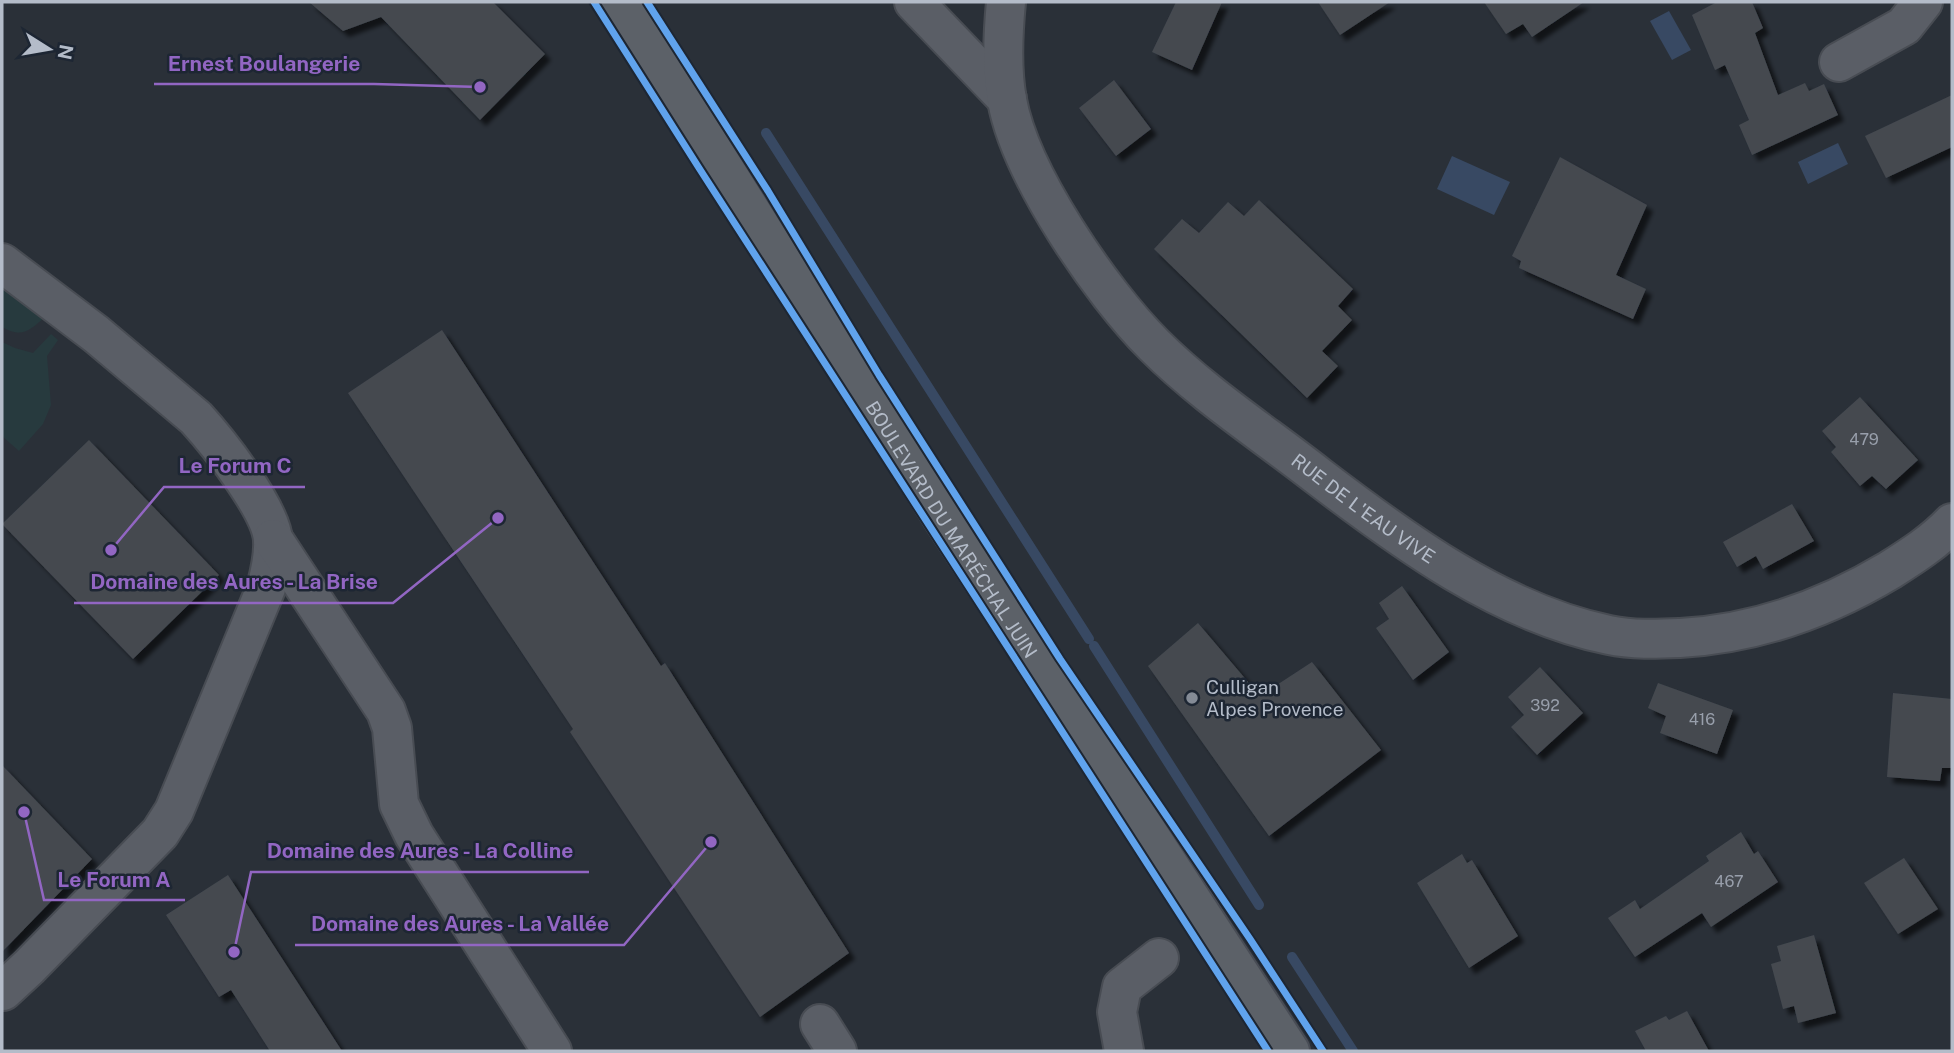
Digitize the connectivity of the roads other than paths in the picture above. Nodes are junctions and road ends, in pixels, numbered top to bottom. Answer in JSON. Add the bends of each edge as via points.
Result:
{"nodes":[{"id":1,"x":620,"y":2,"type":"edge"},
{"id":2,"x":915,"y":2,"type":"edge"},
{"id":3,"x":1006,"y":2,"type":"edge"},
{"id":4,"x":1923,"y":2,"type":"edge"},
{"id":5,"x":1839,"y":62,"type":"dead end"},
{"id":6,"x":1007,"y":99,"type":"junction"},
{"id":7,"x":2,"y":264,"type":"edge"},
{"id":8,"x":1952,"y":523,"type":"edge"},
{"id":9,"x":273,"y":539,"type":"junction"},
{"id":10,"x":1159,"y":958,"type":"dead end"},
{"id":11,"x":2,"y":990,"type":"edge"},
{"id":12,"x":552,"y":1051,"type":"edge"},
{"id":13,"x":1124,"y":1051,"type":"edge"},
{"id":14,"x":1290,"y":1051,"type":"edge"}],
"edges":[{"from":1,"to":14,"type":"main road","name":"BOULEVARD DU MARÉCHAL JUIN","via":[[942,517]]},
{"from":2,"to":6,"type":"street"},
{"from":3,"to":6,"type":"street","name":"RUE DE L'EAU VIVE"},
{"from":4,"to":5,"type":"street","via":[[1904,26]]},
{"from":6,"to":8,"type":"street","name":"RUE DE L'EAU VIVE","via":[[1039,185],[1094,271],[1154,345],[1399,538],[1530,609],[1607,635],[1639,640],[1752,629],[1819,608],[1871,581],[1919,551]]},
{"from":7,"to":9,"type":"street","via":[[75,317],[196,418],[258,502]]},
{"from":9,"to":11,"type":"street","via":[[266,588],[174,811],[160,832]]},
{"from":9,"to":12,"type":"street","via":[[386,711],[392,728],[399,804],[414,835]]},
{"from":10,"to":13,"type":"street","via":[[1122,987],[1117,1012]]}]}
